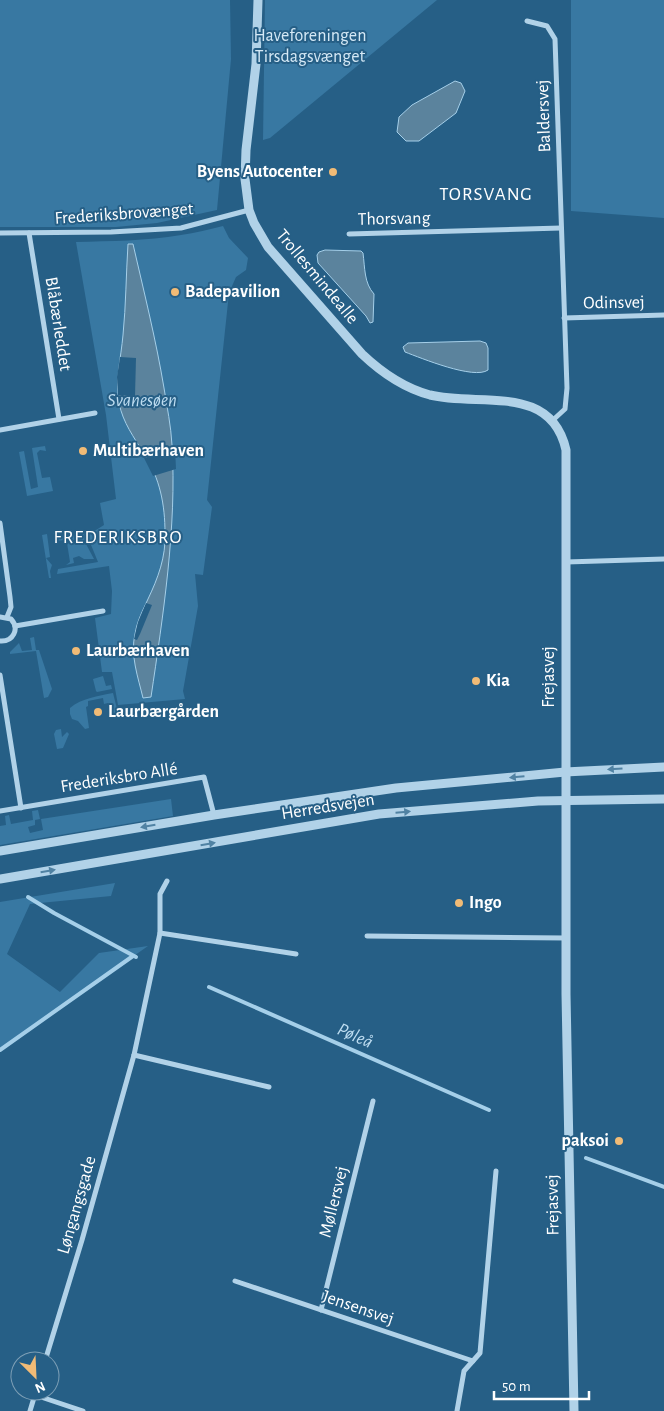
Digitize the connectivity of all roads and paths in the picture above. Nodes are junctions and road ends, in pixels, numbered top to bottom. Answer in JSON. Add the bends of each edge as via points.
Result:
{"nodes":[{"id":1,"x":258,"y":0,"type":"edge"},
{"id":2,"x":527,"y":21,"type":"dead end"},
{"id":3,"x":249,"y":210,"type":"junction"},
{"id":4,"x":561,"y":228,"type":"junction"},
{"id":5,"x":0,"y":233,"type":"edge"},
{"id":6,"x":29,"y":233,"type":"junction"},
{"id":7,"x":349,"y":234,"type":"dead end"},
{"id":8,"x":664,"y":315,"type":"edge"},
{"id":9,"x":564,"y":318,"type":"junction"},
{"id":10,"x":95,"y":414,"type":"dead end"},
{"id":11,"x":59,"y":420,"type":"junction"},
{"id":12,"x":553,"y":420,"type":"junction"},
{"id":13,"x":0,"y":430,"type":"edge"},
{"id":14,"x":0,"y":523,"type":"edge"},
{"id":15,"x":664,"y":559,"type":"edge"},
{"id":16,"x":566,"y":562,"type":"junction"},
{"id":17,"x":104,"y":611,"type":"dead end"},
{"id":18,"x":0,"y":617,"type":"edge"},
{"id":19,"x":7,"y":618,"type":"junction"},
{"id":20,"x":16,"y":626,"type":"junction"},
{"id":21,"x":0,"y":641,"type":"edge"},
{"id":22,"x":0,"y":675,"type":"edge"},
{"id":23,"x":664,"y":768,"type":"edge"},
{"id":24,"x":565,"y":772,"type":"junction"},
{"id":25,"x":664,"y":799,"type":"edge"},
{"id":26,"x":567,"y":800,"type":"junction"},
{"id":27,"x":21,"y":808,"type":"junction"},
{"id":28,"x":0,"y":811,"type":"edge"},
{"id":29,"x":214,"y":815,"type":"junction"},
{"id":30,"x":0,"y":851,"type":"edge"},
{"id":31,"x":0,"y":879,"type":"edge"},
{"id":32,"x":168,"y":881,"type":"dead end"},
{"id":33,"x":160,"y":933,"type":"junction"},
{"id":34,"x":367,"y":936,"type":"dead end"},
{"id":35,"x":566,"y":938,"type":"junction"},
{"id":36,"x":296,"y":954,"type":"dead end"},
{"id":37,"x":134,"y":1055,"type":"junction"},
{"id":38,"x":269,"y":1087,"type":"dead end"},
{"id":39,"x":373,"y":1101,"type":"dead end"},
{"id":40,"x":496,"y":1171,"type":"dead end"},
{"id":41,"x":235,"y":1281,"type":"dead end"},
{"id":42,"x":322,"y":1310,"type":"junction"},
{"id":43,"x":48,"y":1351,"type":"edge"},
{"id":44,"x":473,"y":1361,"type":"junction"},
{"id":45,"x":55,"y":1401,"type":"edge"},
{"id":46,"x":63,"y":1404,"type":"junction"},
{"id":47,"x":61,"y":1411,"type":"edge"},
{"id":48,"x":83,"y":1411,"type":"edge"},
{"id":49,"x":457,"y":1411,"type":"edge"},
{"id":50,"x":574,"y":1411,"type":"edge"}],
"edges":[{"from":1,"to":3,"type":"street","name":"Trollesmindealle","via":[[256,64],[246,150]]},
{"from":2,"to":4,"type":"street","name":"Baldersvej","via":[[547,26],[555,39]]},
{"from":3,"to":6,"type":"street","name":"Frederiksbrovænget","via":[[180,228]]},
{"from":3,"to":12,"type":"street","name":"Trollesmindealle","via":[[268,247],[375,367],[406,386],[430,395],[517,402],[532,406]]},
{"from":4,"to":7,"type":"street","name":"Thorsvang"},
{"from":4,"to":9,"type":"street"},
{"from":5,"to":6,"type":"street","name":"Frederiksbrovænget"},
{"from":6,"to":11,"type":"street","name":"Blåbærleddet"},
{"from":8,"to":9,"type":"street","name":"Odinsvej"},
{"from":9,"to":12,"type":"street","via":[[567,405]]},
{"from":10,"to":11,"type":"street"},
{"from":11,"to":13,"type":"street"},
{"from":12,"to":16,"type":"street","name":"Frejasvej","via":[[566,450]]},
{"from":14,"to":19,"type":"street","via":[[11,607]]},
{"from":15,"to":16,"type":"street"},
{"from":16,"to":24,"type":"street","name":"Frejasvej"},
{"from":17,"to":20,"type":"street"},
{"from":18,"to":19,"type":"street"},
{"from":19,"to":20,"type":"street"},
{"from":20,"to":21,"type":"street","via":[[13,637]]},
{"from":22,"to":27,"type":"street"},
{"from":23,"to":24,"type":"street","name":"Herredsvejen","one_way":true},
{"from":24,"to":26,"type":"street","name":"Frejasvej"},
{"from":24,"to":29,"type":"street","name":"Herredsvejen","one_way":true,"via":[[396,788]]},
{"from":25,"to":26,"type":"street","name":"Herredsvejen"},
{"from":31,"to":26,"type":"street","name":"Herredsvejen","one_way":true,"via":[[379,814]]},
{"from":26,"to":35,"type":"street","name":"Frejasvej"},
{"from":27,"to":28,"type":"street","name":"Frederiksbro Allé"},
{"from":27,"to":29,"type":"street","name":"Frederiksbro Allé","via":[[204,778]]},
{"from":29,"to":30,"type":"street","name":"Herredsvejen","one_way":true},
{"from":32,"to":33,"type":"street","name":"Løngangsgade","via":[[160,894]]},
{"from":33,"to":36,"type":"street"},
{"from":33,"to":37,"type":"street","name":"Løngangsgade"},
{"from":34,"to":35,"type":"street"},
{"from":35,"to":50,"type":"street","name":"Frejasvej"},
{"from":37,"to":38,"type":"street"},
{"from":37,"to":43,"type":"street","name":"Løngangsgade"},
{"from":39,"to":42,"type":"street","name":"Møllersvej"},
{"from":40,"to":44,"type":"street","via":[[480,1353]]},
{"from":41,"to":42,"type":"street","name":"Jensensvej"},
{"from":42,"to":44,"type":"street","name":"Jensensvej"},
{"from":44,"to":49,"type":"street","via":[[464,1371]]},
{"from":45,"to":46,"type":"street"},
{"from":46,"to":47,"type":"street"},
{"from":46,"to":48,"type":"street"}]}
